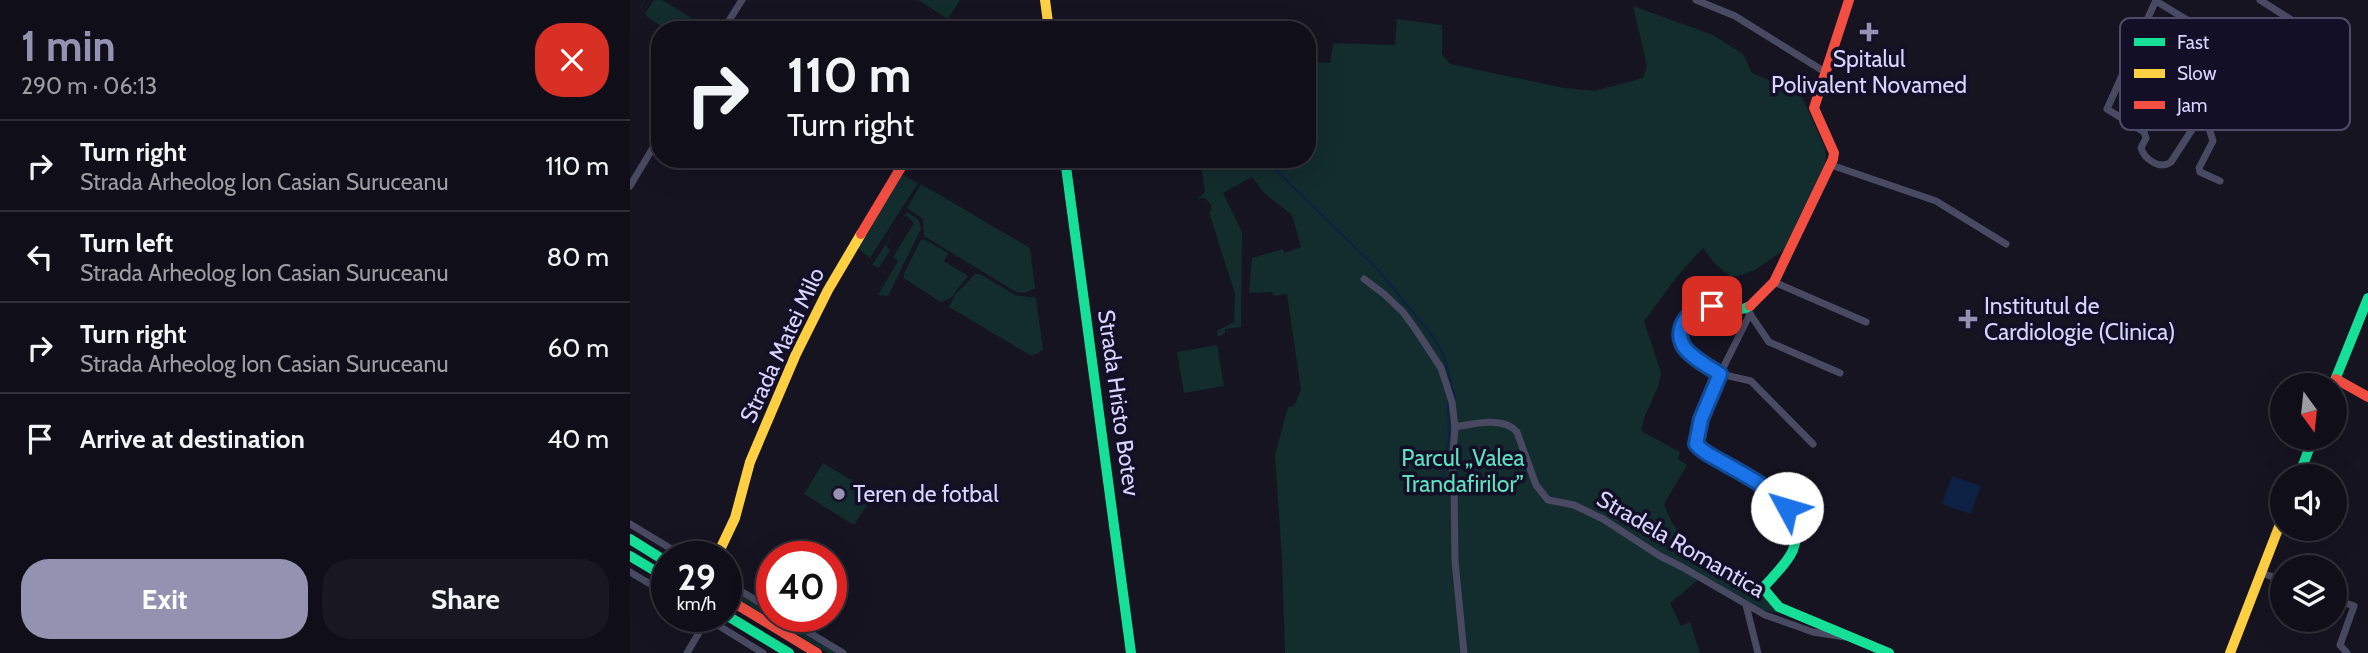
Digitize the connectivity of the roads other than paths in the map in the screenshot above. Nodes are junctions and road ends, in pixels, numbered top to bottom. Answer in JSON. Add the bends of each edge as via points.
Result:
{"nodes":[{"id":1,"x":742,"y":0,"type":"edge"},
{"id":2,"x":1045,"y":0,"type":"edge"},
{"id":3,"x":1696,"y":0,"type":"edge"},
{"id":4,"x":1849,"y":0,"type":"edge"},
{"id":5,"x":2260,"y":0,"type":"edge"},
{"id":6,"x":2156,"y":1,"type":"edge"},
{"id":7,"x":2148,"y":18,"type":"edge"},
{"id":8,"x":2184,"y":18,"type":"edge"},
{"id":9,"x":2288,"y":18,"type":"edge"},
{"id":10,"x":729,"y":21,"type":"edge"},
{"id":11,"x":1048,"y":21,"type":"edge"},
{"id":12,"x":1825,"y":72,"type":"junction"},
{"id":13,"x":2120,"y":80,"type":"edge"},
{"id":14,"x":2120,"y":117,"type":"edge"},
{"id":15,"x":2141,"y":130,"type":"edge"},
{"id":16,"x":2192,"y":130,"type":"edge"},
{"id":17,"x":2210,"y":130,"type":"edge"},
{"id":18,"x":651,"y":151,"type":"edge"},
{"id":19,"x":1831,"y":165,"type":"junction"},
{"id":20,"x":630,"y":168,"type":"edge"},
{"id":21,"x":901,"y":168,"type":"edge"},
{"id":22,"x":1066,"y":168,"type":"edge"},
{"id":23,"x":638,"y":173,"type":"junction"},
{"id":24,"x":2220,"y":181,"type":"dead end"},
{"id":25,"x":630,"y":186,"type":"edge"},
{"id":26,"x":2006,"y":244,"type":"dead end"},
{"id":27,"x":1364,"y":279,"type":"dead end"},
{"id":28,"x":1774,"y":282,"type":"junction"},
{"id":29,"x":2368,"y":298,"type":"edge"},
{"id":30,"x":1748,"y":312,"type":"junction"},
{"id":31,"x":1866,"y":321,"type":"dead end"},
{"id":32,"x":1840,"y":373,"type":"dead end"},
{"id":33,"x":2339,"y":373,"type":"edge"},
{"id":34,"x":1720,"y":374,"type":"junction"},
{"id":35,"x":2347,"y":387,"type":"edge"},
{"id":36,"x":2368,"y":397,"type":"edge"},
{"id":37,"x":1455,"y":427,"type":"junction"},
{"id":38,"x":1812,"y":444,"type":"dead end"},
{"id":39,"x":630,"y":524,"type":"edge"},
{"id":40,"x":630,"y":539,"type":"edge"},
{"id":41,"x":658,"y":541,"type":"edge"},
{"id":42,"x":724,"y":541,"type":"edge"},
{"id":43,"x":2273,"y":541,"type":"edge"},
{"id":44,"x":651,"y":552,"type":"edge"},
{"id":45,"x":630,"y":556,"type":"edge"},
{"id":46,"x":651,"y":569,"type":"edge"},
{"id":47,"x":630,"y":572,"type":"edge"},
{"id":48,"x":2261,"y":573,"type":"junction"},
{"id":49,"x":2270,"y":576,"type":"edge"},
{"id":50,"x":651,"y":584,"type":"edge"},
{"id":51,"x":2347,"y":604,"type":"edge"},
{"id":52,"x":1745,"y":605,"type":"junction"},
{"id":53,"x":742,"y":608,"type":"edge"},
{"id":54,"x":742,"y":625,"type":"edge"},
{"id":55,"x":2347,"y":626,"type":"edge"},
{"id":56,"x":698,"y":632,"type":"edge"},
{"id":57,"x":729,"y":632,"type":"edge"},
{"id":58,"x":809,"y":632,"type":"edge"},
{"id":59,"x":2345,"y":632,"type":"edge"},
{"id":60,"x":1850,"y":637,"type":"junction"},
{"id":61,"x":797,"y":641,"type":"junction"},
{"id":62,"x":687,"y":653,"type":"edge"},
{"id":63,"x":763,"y":653,"type":"edge"},
{"id":64,"x":789,"y":653,"type":"edge"},
{"id":65,"x":817,"y":653,"type":"edge"},
{"id":66,"x":844,"y":653,"type":"edge"},
{"id":67,"x":1131,"y":653,"type":"edge"},
{"id":68,"x":1464,"y":653,"type":"edge"},
{"id":69,"x":1758,"y":653,"type":"edge"},
{"id":70,"x":1889,"y":653,"type":"edge"},
{"id":71,"x":2230,"y":653,"type":"edge"},
{"id":72,"x":2347,"y":653,"type":"edge"}],
"edges":[{"from":1,"to":10,"type":"street"},
{"from":2,"to":11,"type":"main road"},
{"from":3,"to":12,"type":"street","via":[[1735,16]]},
{"from":4,"to":12,"type":"main road"},
{"from":5,"to":9,"type":"street"},
{"from":6,"to":7,"type":"street"},
{"from":6,"to":8,"type":"street"},
{"from":12,"to":19,"type":"main road","via":[[1814,108],[1834,153]]},
{"from":13,"to":14,"type":"street","via":[[2107,109]]},
{"from":15,"to":16,"type":"street","via":[[2146,138],[2142,153],[2161,167],[2171,162]]},
{"from":17,"to":24,"type":"street","via":[[2213,141],[2199,168]]},
{"from":18,"to":23,"type":"street"},
{"from":19,"to":26,"type":"street","via":[[1936,201]]},
{"from":19,"to":28,"type":"main road"},
{"from":20,"to":23,"type":"street"},
{"from":21,"to":42,"type":"main road","name":"Strada Matei Milo","via":[[796,354],[750,462]]},
{"from":22,"to":67,"type":"main road","name":"Strada Hristo Botev"},
{"from":23,"to":25,"type":"street"},
{"from":27,"to":37,"type":"street","via":[[1403,312],[1436,358],[1449,391]]},
{"from":28,"to":30,"type":"main road","via":[[1761,291]]},
{"from":28,"to":31,"type":"street"},
{"from":29,"to":33,"type":"main road"},
{"from":30,"to":32,"type":"street","via":[[1769,342]]},
{"from":30,"to":34,"type":"street"},
{"from":30,"to":34,"type":"main road","via":[[1702,307],[1683,324],[1681,337],[1687,351]]},
{"from":34,"to":38,"type":"street","via":[[1751,381]]},
{"from":34,"to":60,"type":"main road","via":[[1696,444],[1774,496],[1787,508],[1796,531],[1794,549],[1763,589],[1779,607]]},
{"from":35,"to":36,"type":"main road"},
{"from":37,"to":52,"type":"street","name":"Stradela Romantica","via":[[1511,426],[1536,485],[1548,500],[1574,505],[1603,519]]},
{"from":37,"to":68,"type":"street","via":[[1455,561]]},
{"from":39,"to":41,"type":"street"},
{"from":40,"to":44,"type":"main road"},
{"from":43,"to":48,"type":"main road"},
{"from":45,"to":46,"type":"main road"},
{"from":47,"to":50,"type":"street"},
{"from":48,"to":49,"type":"street"},
{"from":48,"to":71,"type":"main road"},
{"from":51,"to":55,"type":"street","via":[[2354,606]]},
{"from":52,"to":60,"type":"street","name":"Stradela Romantica","via":[[1813,632]]},
{"from":52,"to":69,"type":"street"},
{"from":53,"to":61,"type":"main road"},
{"from":54,"to":64,"type":"main road"},
{"from":56,"to":62,"type":"street"},
{"from":57,"to":63,"type":"street"},
{"from":58,"to":66,"type":"street"},
{"from":59,"to":72,"type":"street","via":[[2340,645]]},
{"from":60,"to":70,"type":"main road"},
{"from":61,"to":64,"type":"main road"},
{"from":61,"to":65,"type":"main road"}]}
